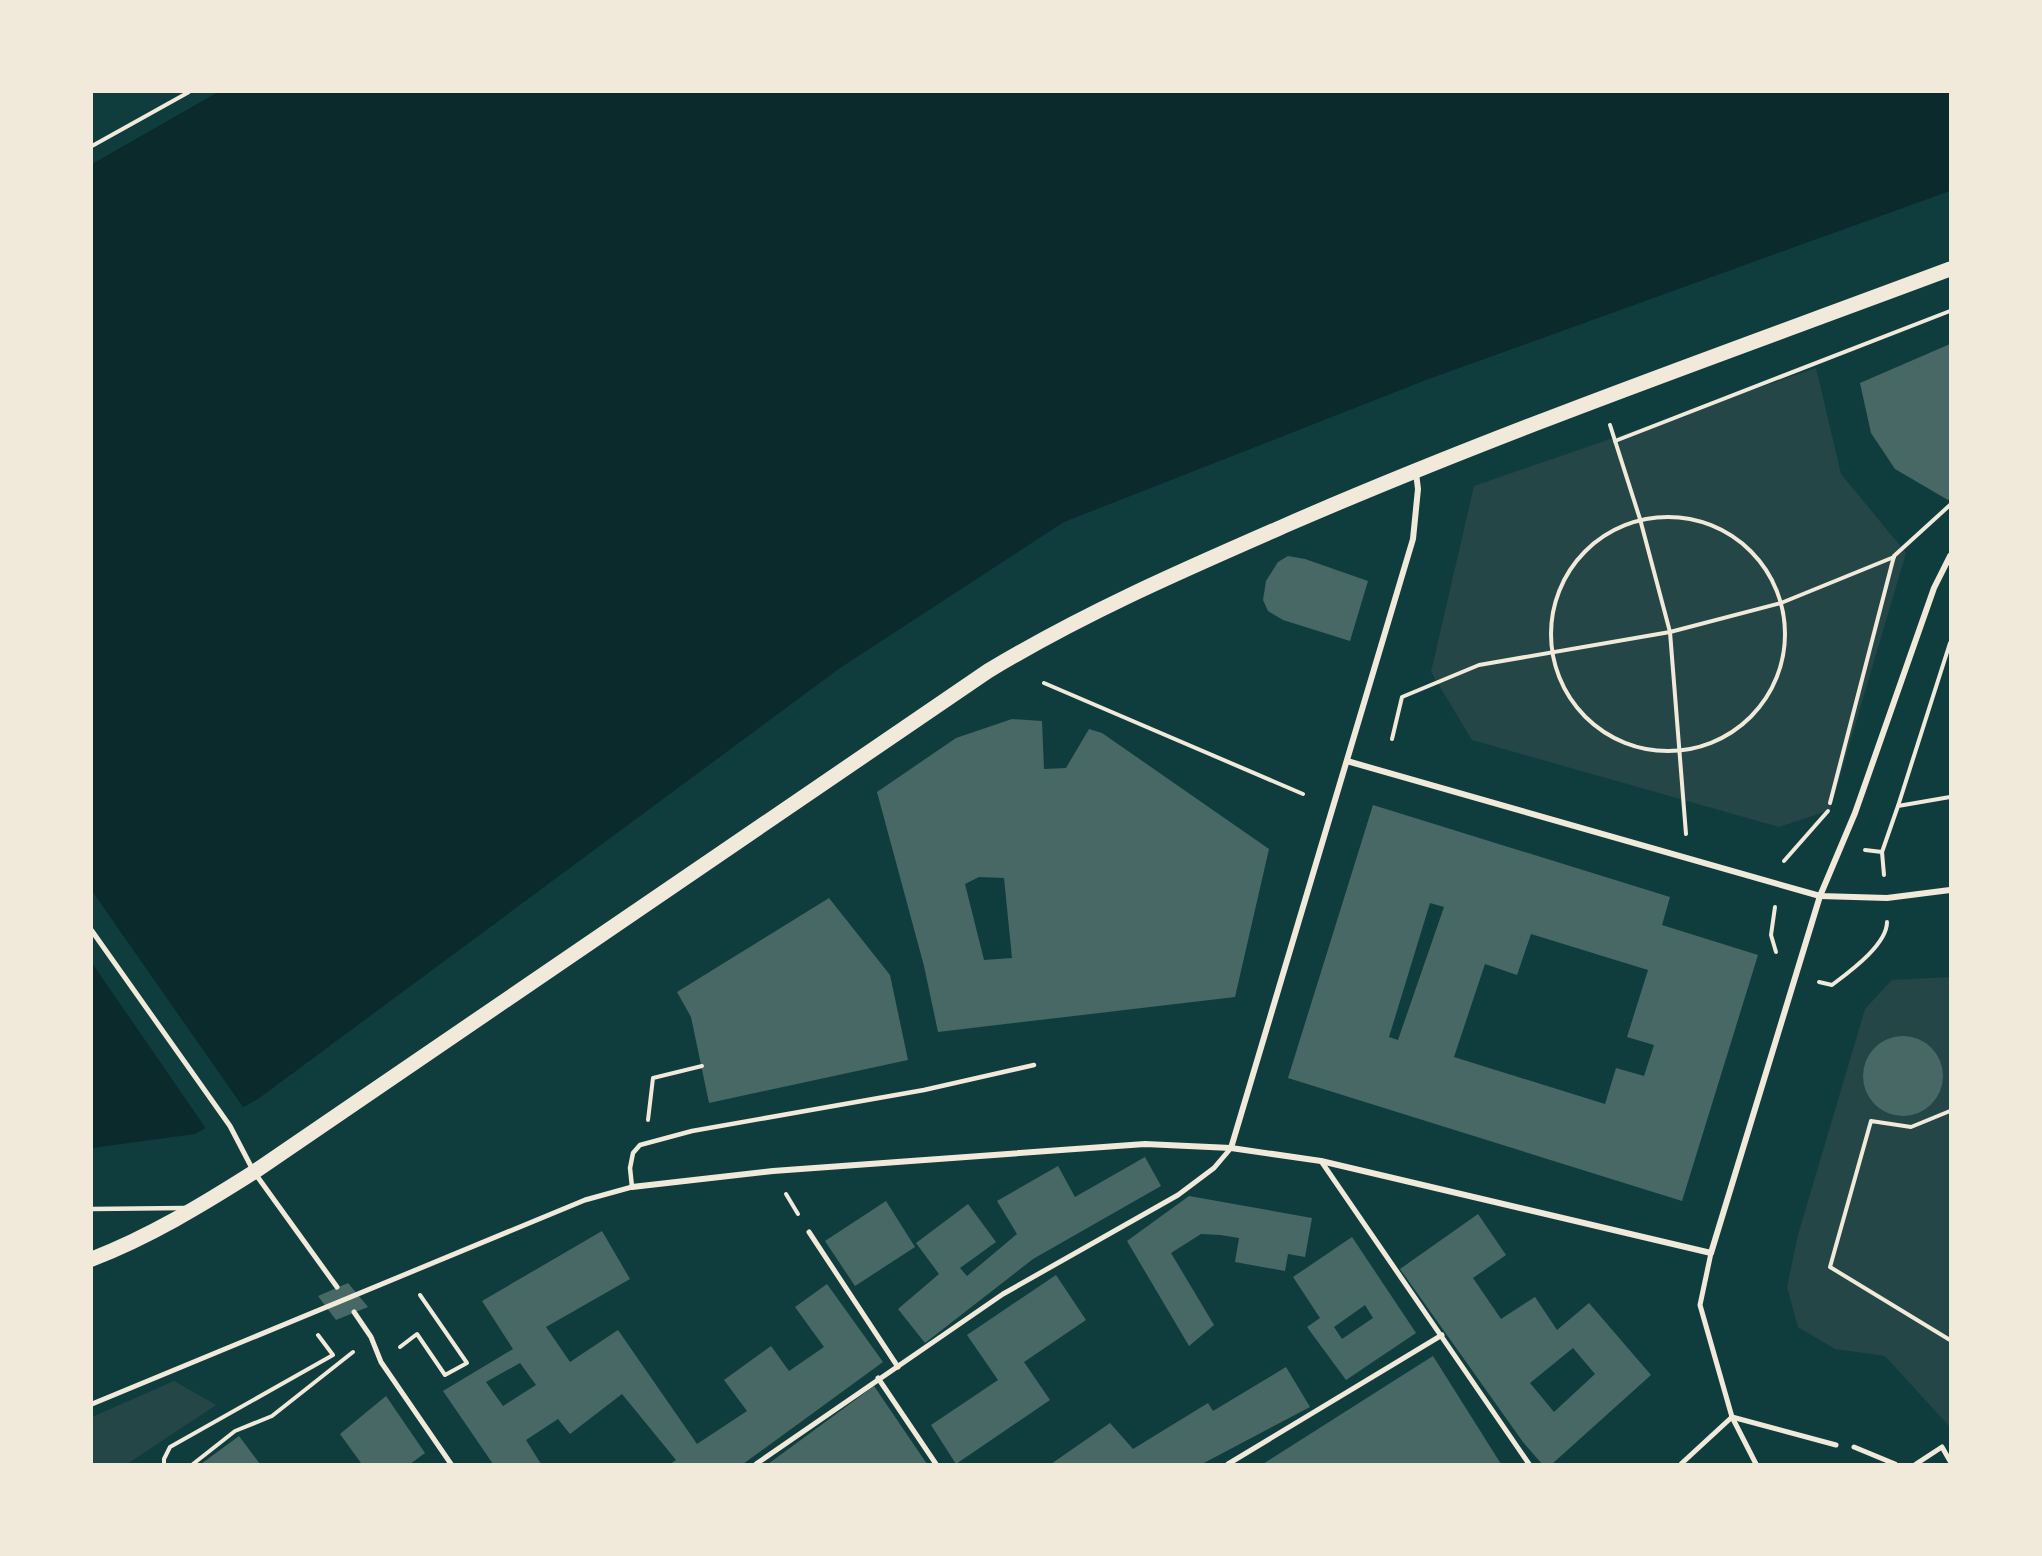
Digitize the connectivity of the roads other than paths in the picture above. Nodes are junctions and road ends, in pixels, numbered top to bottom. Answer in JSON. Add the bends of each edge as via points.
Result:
{"nodes":[{"id":1,"x":1950,"y":268,"type":"edge"},
{"id":2,"x":1415,"y":469,"type":"junction"},
{"id":3,"x":1950,"y":556,"type":"edge"},
{"id":4,"x":1347,"y":761,"type":"junction"},
{"id":5,"x":1950,"y":890,"type":"edge"},
{"id":6,"x":1820,"y":896,"type":"junction"},
{"id":7,"x":92,"y":931,"type":"edge"},
{"id":8,"x":1034,"y":1065,"type":"dead end"},
{"id":9,"x":1231,"y":1148,"type":"junction"},
{"id":10,"x":1321,"y":1161,"type":"junction"},
{"id":11,"x":254,"y":1172,"type":"junction"},
{"id":12,"x":632,"y":1187,"type":"junction"},
{"id":13,"x":196,"y":1208,"type":"junction"},
{"id":14,"x":92,"y":1209,"type":"edge"},
{"id":15,"x":809,"y":1232,"type":"road end"},
{"id":16,"x":1711,"y":1253,"type":"junction"},
{"id":17,"x":92,"y":1259,"type":"edge"},
{"id":18,"x":337,"y":1287,"type":"dead end"},
{"id":19,"x":354,"y":1312,"type":"dead end"},
{"id":20,"x":1442,"y":1335,"type":"junction"},
{"id":21,"x":898,"y":1366,"type":"junction"},
{"id":22,"x":878,"y":1378,"type":"junction"},
{"id":23,"x":92,"y":1404,"type":"edge"},
{"id":24,"x":1732,"y":1417,"type":"junction"},
{"id":25,"x":1836,"y":1445,"type":"dead end"},
{"id":26,"x":1854,"y":1447,"type":"dead end"},
{"id":27,"x":1950,"y":1461,"type":"edge"},
{"id":28,"x":451,"y":1464,"type":"edge"},
{"id":29,"x":756,"y":1464,"type":"edge"},
{"id":30,"x":936,"y":1464,"type":"edge"},
{"id":31,"x":1228,"y":1464,"type":"edge"},
{"id":32,"x":1528,"y":1464,"type":"edge"},
{"id":33,"x":1681,"y":1464,"type":"edge"},
{"id":34,"x":1756,"y":1464,"type":"edge"},
{"id":35,"x":1895,"y":1464,"type":"edge"},
{"id":36,"x":1916,"y":1464,"type":"edge"}],
"edges":[{"from":1,"to":2,"type":"main road"},
{"from":2,"to":4,"type":"street","via":[[1418,489],[1413,539]]},
{"from":2,"to":11,"type":"main road","via":[[1126,595],[1054,631],[988,672]]},
{"from":3,"to":6,"type":"street","via":[[1934,588],[1855,813]]},
{"from":4,"to":6,"type":"street"},
{"from":4,"to":9,"type":"street"},
{"from":5,"to":6,"type":"street","via":[[1887,898]]},
{"from":6,"to":16,"type":"street"},
{"from":7,"to":11,"type":"street","via":[[230,1126]]},
{"from":8,"to":12,"type":"lane","via":[[924,1090],[692,1131],[640,1145],[633,1153],[630,1168]]},
{"from":9,"to":10,"type":"street"},
{"from":9,"to":12,"type":"street","via":[[1145,1144],[773,1171]]},
{"from":9,"to":21,"type":"street","via":[[1214,1168],[1178,1195],[1003,1294]]},
{"from":10,"to":16,"type":"street"},
{"from":10,"to":20,"type":"street"},
{"from":11,"to":13,"type":"main road"},
{"from":11,"to":18,"type":"street"},
{"from":12,"to":23,"type":"street","via":[[585,1200]]},
{"from":13,"to":14,"type":"lane"},
{"from":13,"to":17,"type":"main road"},
{"from":15,"to":21,"type":"street"},
{"from":16,"to":24,"type":"street","via":[[1700,1305]]},
{"from":19,"to":28,"type":"street","via":[[371,1337],[381,1362]]},
{"from":20,"to":31,"type":"street"},
{"from":20,"to":32,"type":"street"},
{"from":21,"to":22,"type":"street"},
{"from":22,"to":29,"type":"street"},
{"from":22,"to":30,"type":"street"},
{"from":24,"to":25,"type":"street"},
{"from":24,"to":33,"type":"street"},
{"from":24,"to":34,"type":"street"},
{"from":26,"to":35,"type":"street"},
{"from":27,"to":36,"type":"street","via":[[1942,1447]]}]}
